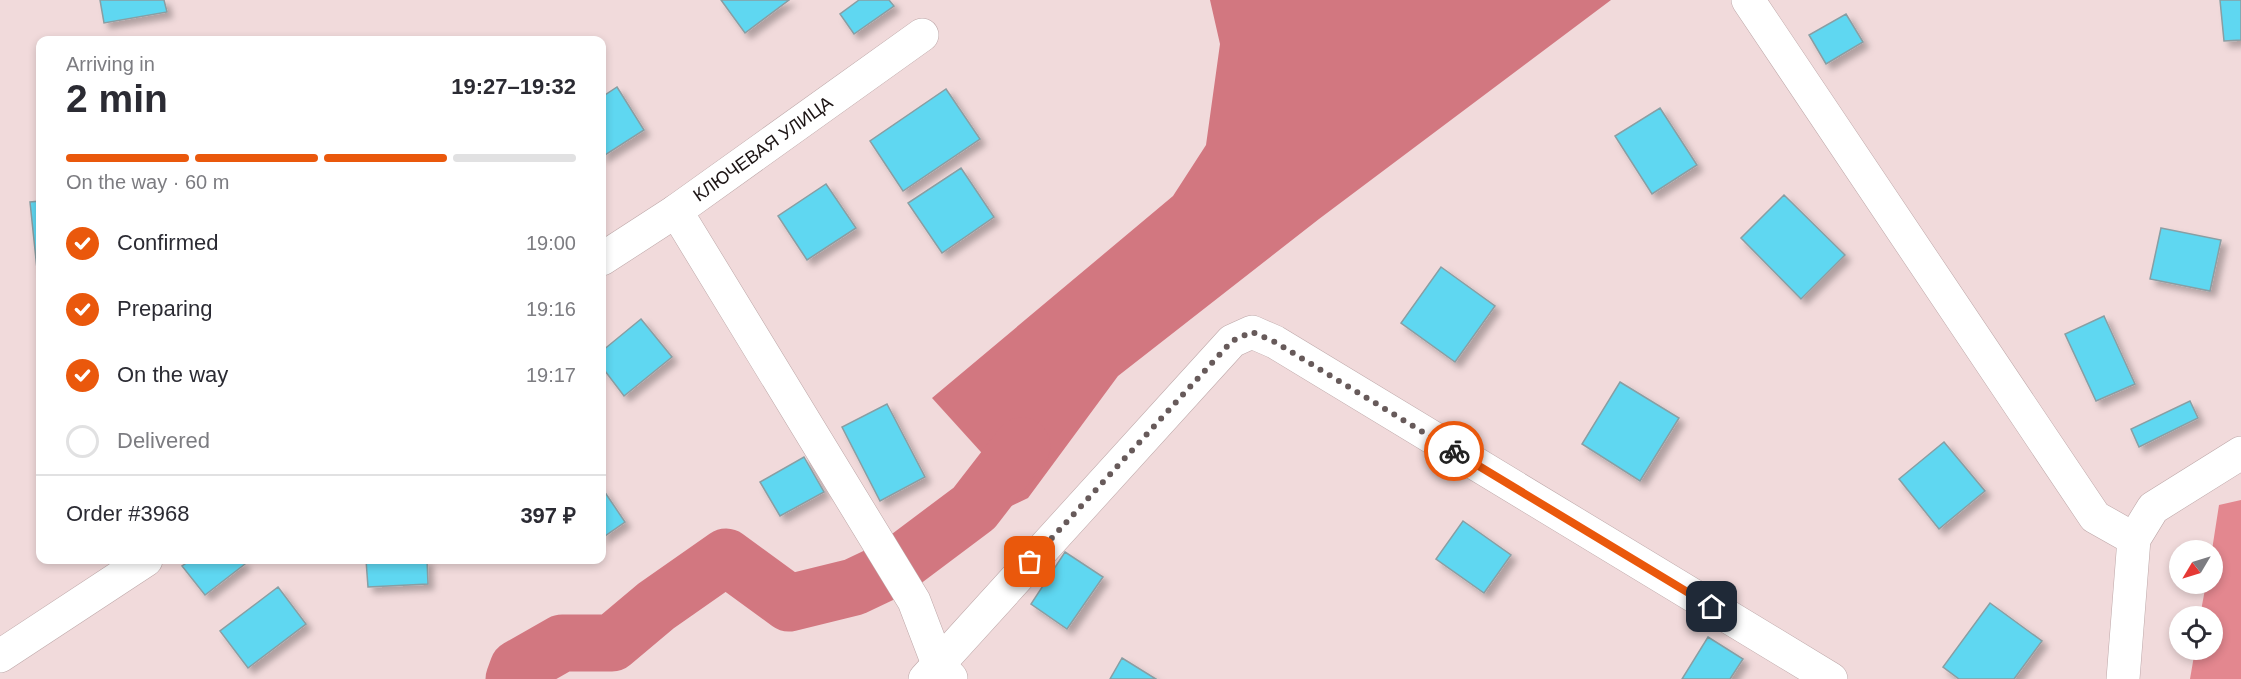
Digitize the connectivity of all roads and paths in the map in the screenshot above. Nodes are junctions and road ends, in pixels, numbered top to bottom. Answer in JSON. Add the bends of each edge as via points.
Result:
{"nodes":[{"id":1,"x":1748,"y":0,"type":"edge"},
{"id":2,"x":921,"y":35,"type":"dead end"},
{"id":3,"x":676,"y":211,"type":"junction"},
{"id":4,"x":606,"y":256,"type":"edge"},
{"id":5,"x":2241,"y":453,"type":"edge"},
{"id":6,"x":2134,"y":539,"type":"junction"},
{"id":7,"x":140,"y":564,"type":"edge"},
{"id":8,"x":0,"y":656,"type":"edge"},
{"id":9,"x":938,"y":674,"type":"edge"},
{"id":10,"x":1831,"y":679,"type":"edge"},
{"id":11,"x":2123,"y":679,"type":"edge"}],
"edges":[{"from":1,"to":6,"type":"lane","via":[[2095,517]]},
{"from":2,"to":3,"type":"lane","name":"КЛЮЧЕВАЯ УЛИЦА"},
{"from":3,"to":4,"type":"lane","name":"КЛЮЧЕВАЯ УЛИЦА"},
{"from":3,"to":9,"type":"lane","via":[[915,601]]},
{"from":5,"to":6,"type":"lane","via":[[2153,508]]},
{"from":6,"to":11,"type":"lane"},
{"from":7,"to":8,"type":"lane"},
{"from":9,"to":10,"type":"lane","via":[[1232,341],[1252,332],[1285,348]]}]}
